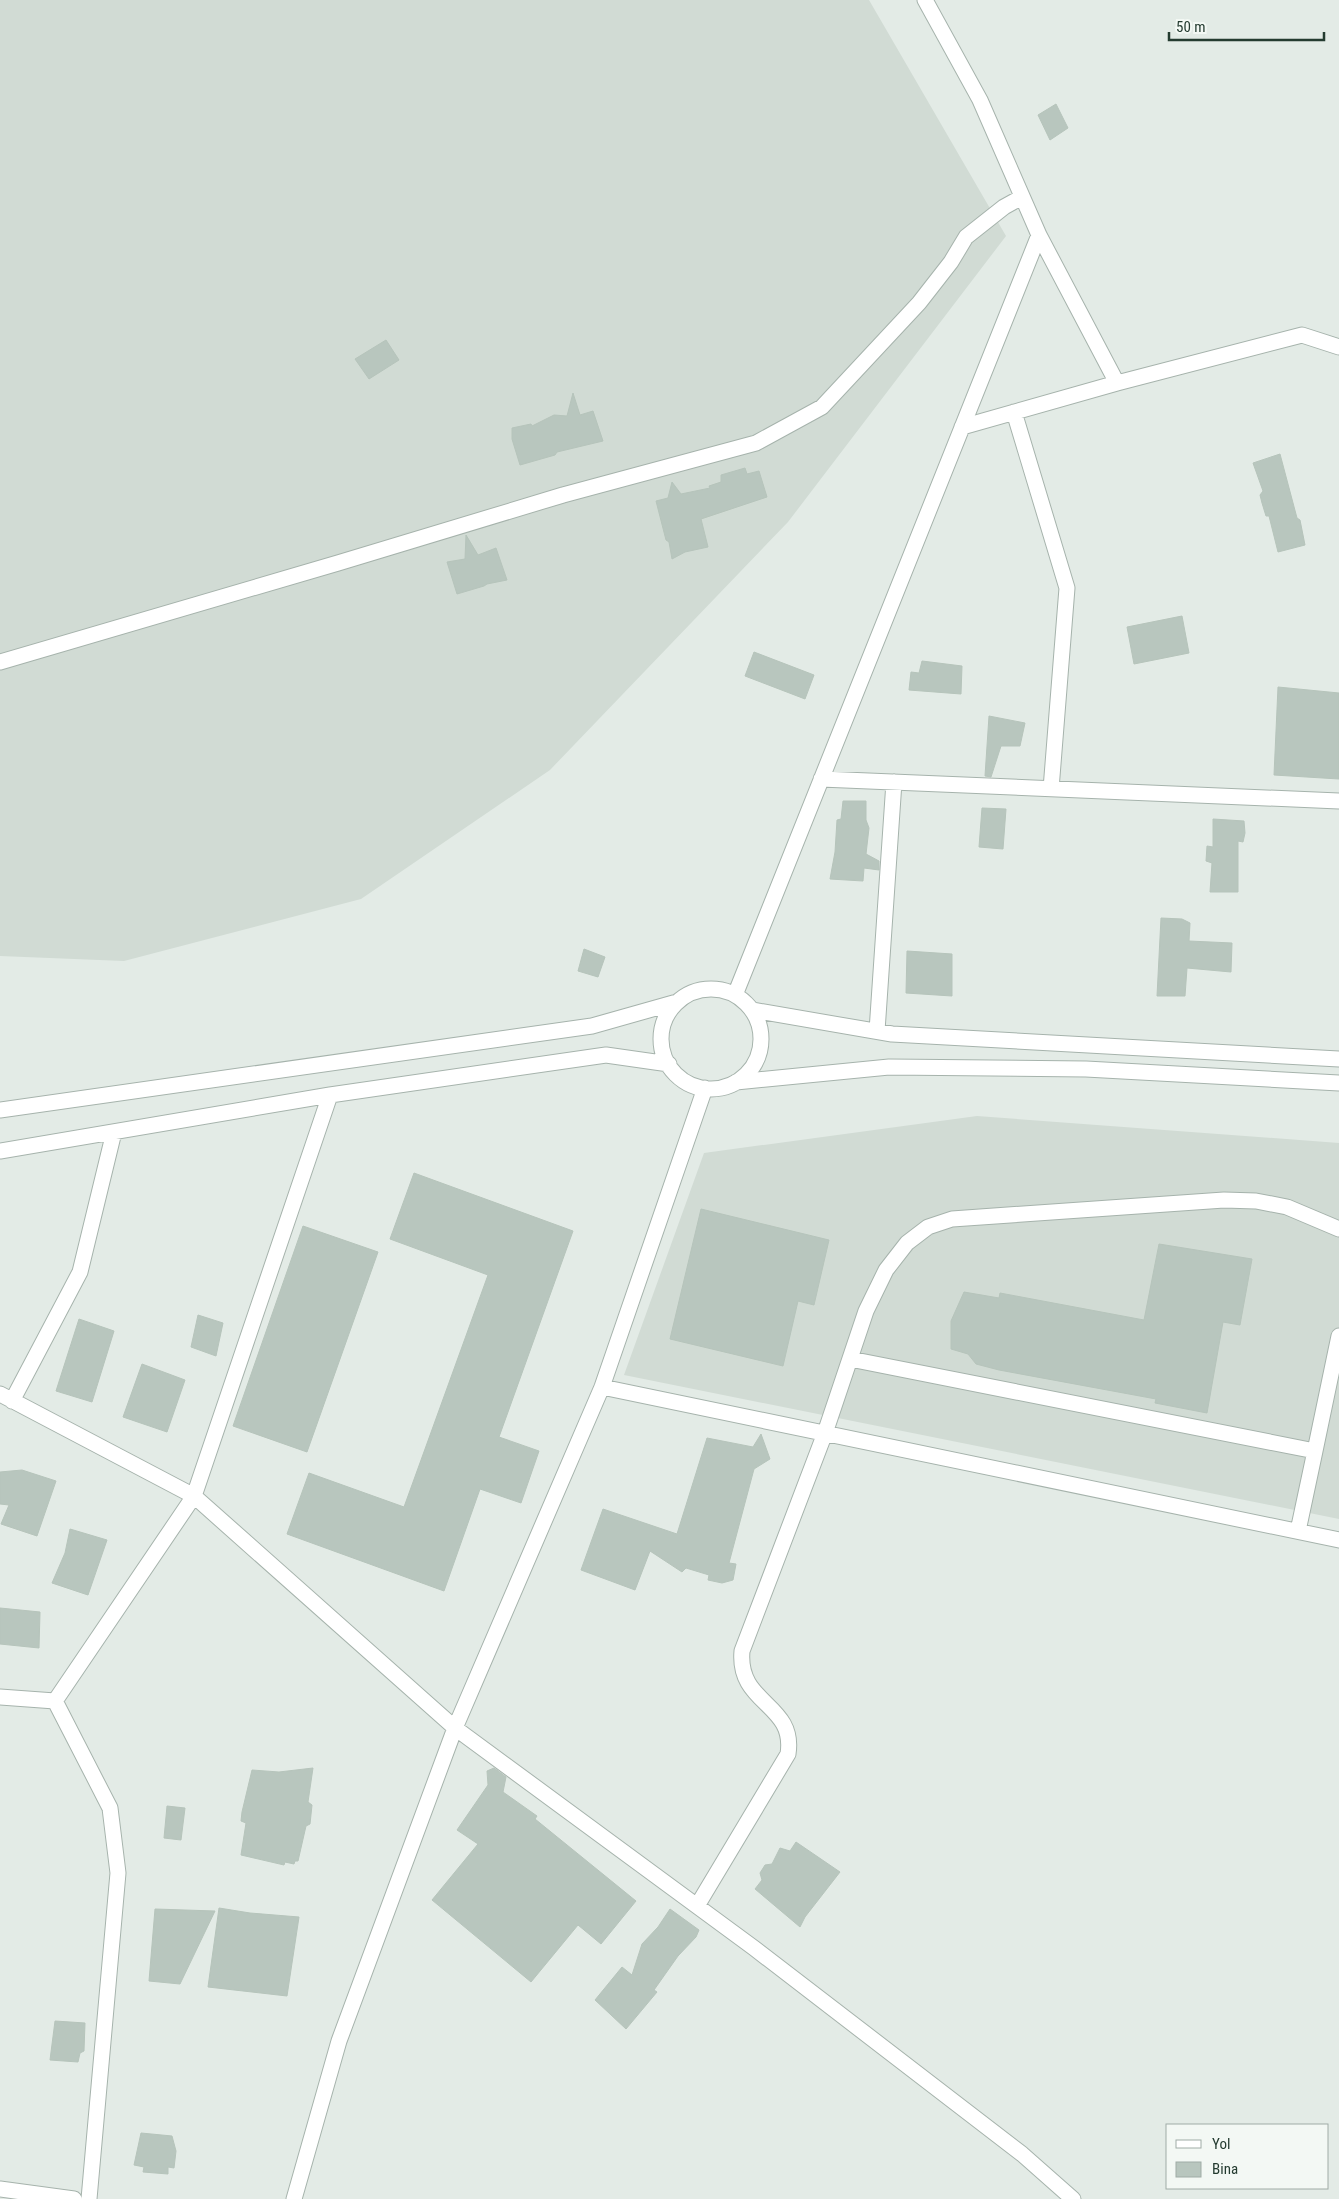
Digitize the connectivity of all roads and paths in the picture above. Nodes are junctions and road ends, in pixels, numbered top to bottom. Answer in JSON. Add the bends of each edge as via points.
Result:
{"nodes":[{"id":1,"x":925,"y":0,"type":"edge"},
{"id":2,"x":1022,"y":196,"type":"junction"},
{"id":3,"x":1039,"y":235,"type":"junction"},
{"id":4,"x":1339,"y":348,"type":"edge"},
{"id":5,"x":1117,"y":383,"type":"junction"},
{"id":6,"x":1014,"y":412,"type":"junction"},
{"id":7,"x":962,"y":427,"type":"junction"},
{"id":8,"x":0,"y":662,"type":"edge"},
{"id":9,"x":821,"y":779,"type":"junction"},
{"id":10,"x":894,"y":782,"type":"junction"},
{"id":11,"x":1052,"y":789,"type":"junction"},
{"id":12,"x":1339,"y":801,"type":"edge"},
{"id":13,"x":735,"y":995,"type":"junction"},
{"id":14,"x":677,"y":1002,"type":"junction"},
{"id":15,"x":752,"y":1010,"type":"junction"},
{"id":16,"x":876,"y":1031,"type":"junction"},
{"id":17,"x":1339,"y":1058,"type":"edge"},
{"id":18,"x":668,"y":1064,"type":"junction"},
{"id":19,"x":736,"y":1082,"type":"junction"},
{"id":20,"x":1339,"y":1083,"type":"edge"},
{"id":21,"x":704,"y":1088,"type":"junction"},
{"id":22,"x":330,"y":1095,"type":"junction"},
{"id":23,"x":0,"y":1110,"type":"edge"},
{"id":24,"x":114,"y":1132,"type":"junction"},
{"id":25,"x":0,"y":1151,"type":"edge"},
{"id":26,"x":1339,"y":1228,"type":"edge"},
{"id":27,"x":1339,"y":1336,"type":"edge"},
{"id":28,"x":850,"y":1359,"type":"junction"},
{"id":29,"x":602,"y":1386,"type":"junction"},
{"id":30,"x":6,"y":1397,"type":"edge"},
{"id":31,"x":825,"y":1433,"type":"junction"},
{"id":32,"x":1315,"y":1451,"type":"junction"},
{"id":33,"x":194,"y":1496,"type":"junction"},
{"id":34,"x":1298,"y":1531,"type":"junction"},
{"id":35,"x":1339,"y":1540,"type":"edge"},
{"id":36,"x":0,"y":1698,"type":"edge"},
{"id":37,"x":55,"y":1701,"type":"junction"},
{"id":38,"x":455,"y":1728,"type":"junction"},
{"id":39,"x":697,"y":1906,"type":"junction"},
{"id":40,"x":0,"y":2189,"type":"edge"},
{"id":41,"x":74,"y":2199,"type":"edge"},
{"id":42,"x":89,"y":2199,"type":"edge"},
{"id":43,"x":294,"y":2199,"type":"edge"},
{"id":44,"x":1073,"y":2199,"type":"edge"}],
"edges":[{"from":1,"to":2,"type":"street","via":[[980,100]]},
{"from":2,"to":3,"type":"street"},
{"from":2,"to":8,"type":"street","via":[[966,237],[919,303],[822,407],[756,443],[563,495]]},
{"from":3,"to":5,"type":"street"},
{"from":3,"to":7,"type":"street"},
{"from":4,"to":5,"type":"street","via":[[1302,335]]},
{"from":5,"to":6,"type":"street"},
{"from":6,"to":7,"type":"street"},
{"from":6,"to":11,"type":"street","via":[[1067,588]]},
{"from":7,"to":9,"type":"street"},
{"from":9,"to":10,"type":"street"},
{"from":9,"to":13,"type":"street"},
{"from":10,"to":11,"type":"street"},
{"from":10,"to":16,"type":"street"},
{"from":11,"to":12,"type":"street"},
{"from":13,"to":14,"type":"street","via":[[705,989],[690,993]]},
{"from":13,"to":15,"type":"street"},
{"from":14,"to":18,"type":"street","via":[[667,1016],[662,1032],[662,1049]]},
{"from":14,"to":23,"type":"street","via":[[592,1026]]},
{"from":15,"to":16,"type":"street"},
{"from":15,"to":19,"type":"street","via":[[759,1024],[761,1041],[749,1071]]},
{"from":16,"to":17,"type":"street"},
{"from":18,"to":21,"type":"street","via":[[678,1076]]},
{"from":18,"to":22,"type":"street","via":[[606,1055]]},
{"from":19,"to":20,"type":"street","via":[[899,1067],[1086,1069]]},
{"from":19,"to":21,"type":"street","via":[[721,1088]]},
{"from":21,"to":29,"type":"street"},
{"from":22,"to":24,"type":"street"},
{"from":22,"to":33,"type":"street"},
{"from":24,"to":25,"type":"street"},
{"from":24,"to":30,"type":"street","via":[[80,1272]]},
{"from":26,"to":28,"type":"street","via":[[1287,1206],[1224,1200],[952,1219],[928,1227],[907,1243],[886,1270],[866,1311]]},
{"from":27,"to":32,"type":"street"},
{"from":28,"to":31,"type":"street"},
{"from":28,"to":32,"type":"street"},
{"from":29,"to":31,"type":"street"},
{"from":29,"to":38,"type":"street"},
{"from":30,"to":33,"type":"street"},
{"from":31,"to":34,"type":"street"},
{"from":31,"to":39,"type":"street","via":[[742,1651],[742,1670],[748,1686],[782,1719],[786,1727],[790,1745],[788,1754]]},
{"from":32,"to":34,"type":"street"},
{"from":33,"to":37,"type":"street"},
{"from":33,"to":38,"type":"street"},
{"from":34,"to":35,"type":"street"},
{"from":36,"to":37,"type":"street"},
{"from":37,"to":42,"type":"street","via":[[110,1808],[118,1873]]},
{"from":38,"to":39,"type":"street"},
{"from":38,"to":43,"type":"street","via":[[339,2041]]},
{"from":39,"to":44,"type":"street","via":[[1022,2154]]},
{"from":40,"to":41,"type":"street"}]}
